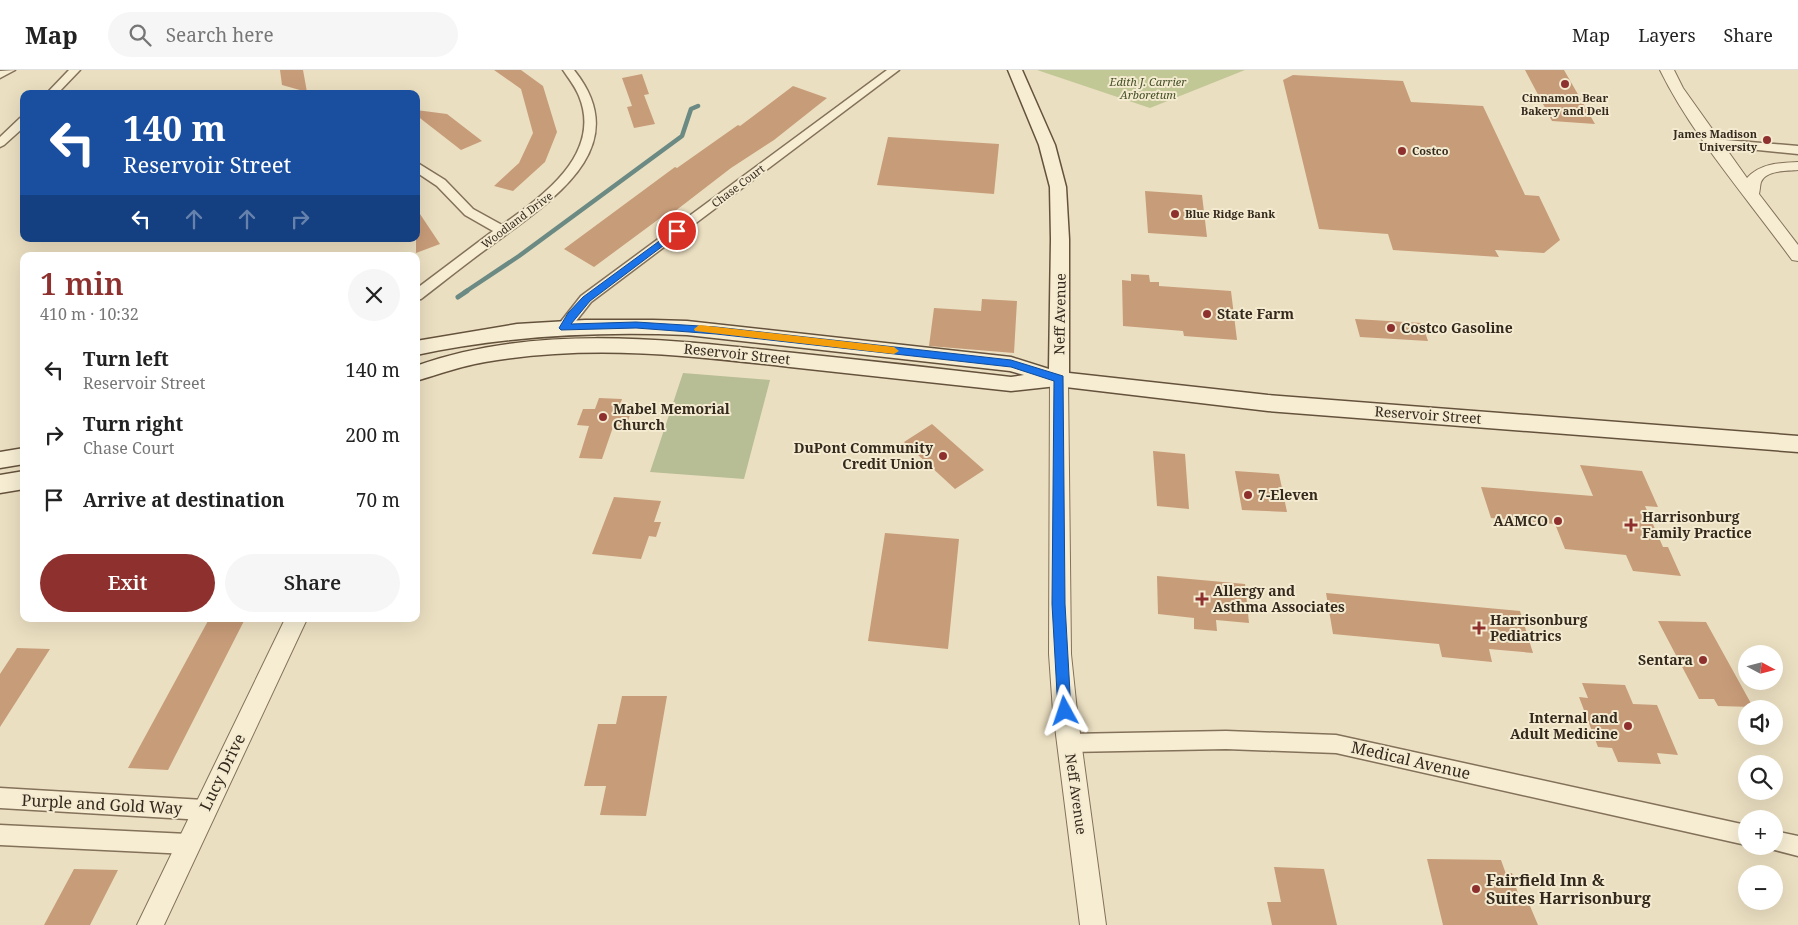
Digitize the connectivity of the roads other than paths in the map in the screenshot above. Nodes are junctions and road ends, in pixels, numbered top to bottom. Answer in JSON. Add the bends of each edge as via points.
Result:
{"nodes":[{"id":1,"x":10,"y":70,"type":"edge"},
{"id":2,"x":75,"y":70,"type":"edge"},
{"id":3,"x":568,"y":70,"type":"edge"},
{"id":4,"x":894,"y":70,"type":"edge"},
{"id":5,"x":1015,"y":70,"type":"edge"},
{"id":6,"x":1667,"y":70,"type":"edge"},
{"id":7,"x":0,"y":75,"type":"edge"},
{"id":8,"x":54,"y":90,"type":"edge"},
{"id":9,"x":20,"y":124,"type":"edge"},
{"id":10,"x":0,"y":143,"type":"edge"},
{"id":11,"x":1713,"y":143,"type":"junction"},
{"id":12,"x":1798,"y":150,"type":"edge"},
{"id":13,"x":1798,"y":166,"type":"edge"},
{"id":14,"x":420,"y":169,"type":"edge"},
{"id":15,"x":1752,"y":194,"type":"junction"},
{"id":16,"x":503,"y":231,"type":"junction"},
{"id":17,"x":1798,"y":256,"type":"edge"},
{"id":18,"x":420,"y":293,"type":"edge"},
{"id":19,"x":564,"y":328,"type":"junction"},
{"id":20,"x":420,"y":347,"type":"edge"},
{"id":21,"x":420,"y":373,"type":"edge"},
{"id":22,"x":1059,"y":379,"type":"junction"},
{"id":23,"x":1798,"y":444,"type":"edge"},
{"id":24,"x":20,"y":457,"type":"edge"},
{"id":25,"x":0,"y":460,"type":"edge"},
{"id":26,"x":20,"y":481,"type":"edge"},
{"id":27,"x":0,"y":484,"type":"edge"},
{"id":28,"x":295,"y":622,"type":"edge"},
{"id":29,"x":1069,"y":743,"type":"junction"},
{"id":30,"x":0,"y":798,"type":"edge"},
{"id":31,"x":204,"y":810,"type":"junction"},
{"id":32,"x":1738,"y":832,"type":"edge"},
{"id":33,"x":0,"y":835,"type":"edge"},
{"id":34,"x":1783,"y":843,"type":"edge"},
{"id":35,"x":188,"y":844,"type":"junction"},
{"id":36,"x":1798,"y":846,"type":"edge"},
{"id":37,"x":150,"y":925,"type":"edge"},
{"id":38,"x":1093,"y":925,"type":"edge"}],
"edges":[{"from":1,"to":7,"type":"street"},
{"from":2,"to":8,"type":"street"},
{"from":3,"to":16,"type":"street","name":"Woodland Drive","via":[[580,84],[588,104],[590,121],[586,146],[562,184]]},
{"from":4,"to":19,"type":"street","name":"Chase Court","via":[[586,299]]},
{"from":5,"to":22,"type":"main road","name":"Neff Avenue","via":[[1047,145],[1058,187]]},
{"from":6,"to":11,"type":"street"},
{"from":9,"to":10,"type":"street"},
{"from":11,"to":12,"type":"street"},
{"from":11,"to":15,"type":"street"},
{"from":13,"to":15,"type":"street","via":[[1762,172],[1754,179]]},
{"from":14,"to":16,"type":"street","via":[[442,183],[469,212]]},
{"from":15,"to":17,"type":"street"},
{"from":16,"to":18,"type":"street","name":"Woodland Drive"},
{"from":19,"to":20,"type":"main road","name":"Reservoir Street","via":[[494,333]]},
{"from":19,"to":22,"type":"main road","name":"Reservoir Street","via":[[636,325],[716,330],[1011,364]]},
{"from":21,"to":22,"type":"main road","name":"Reservoir Street","via":[[456,361],[500,353],[620,344],[675,347],[1011,384]]},
{"from":22,"to":23,"type":"main road","name":"Reservoir Street","via":[[1268,403]]},
{"from":22,"to":29,"type":"street","name":"Neff Avenue","via":[[1059,604],[1062,682]]},
{"from":24,"to":25,"type":"main road"},
{"from":26,"to":27,"type":"main road"},
{"from":28,"to":31,"type":"street","name":"Lucy Drive"},
{"from":29,"to":32,"type":"street","name":"Medical Avenue","via":[[1226,740],[1336,744]]},
{"from":29,"to":38,"type":"street","name":"Neff Avenue"},
{"from":30,"to":31,"type":"street","name":"Purple and Gold Way"},
{"from":31,"to":35,"type":"street","name":"Lucy Drive"},
{"from":33,"to":35,"type":"street"},
{"from":34,"to":36,"type":"street"},
{"from":35,"to":37,"type":"street","name":"Lucy Drive"}]}
